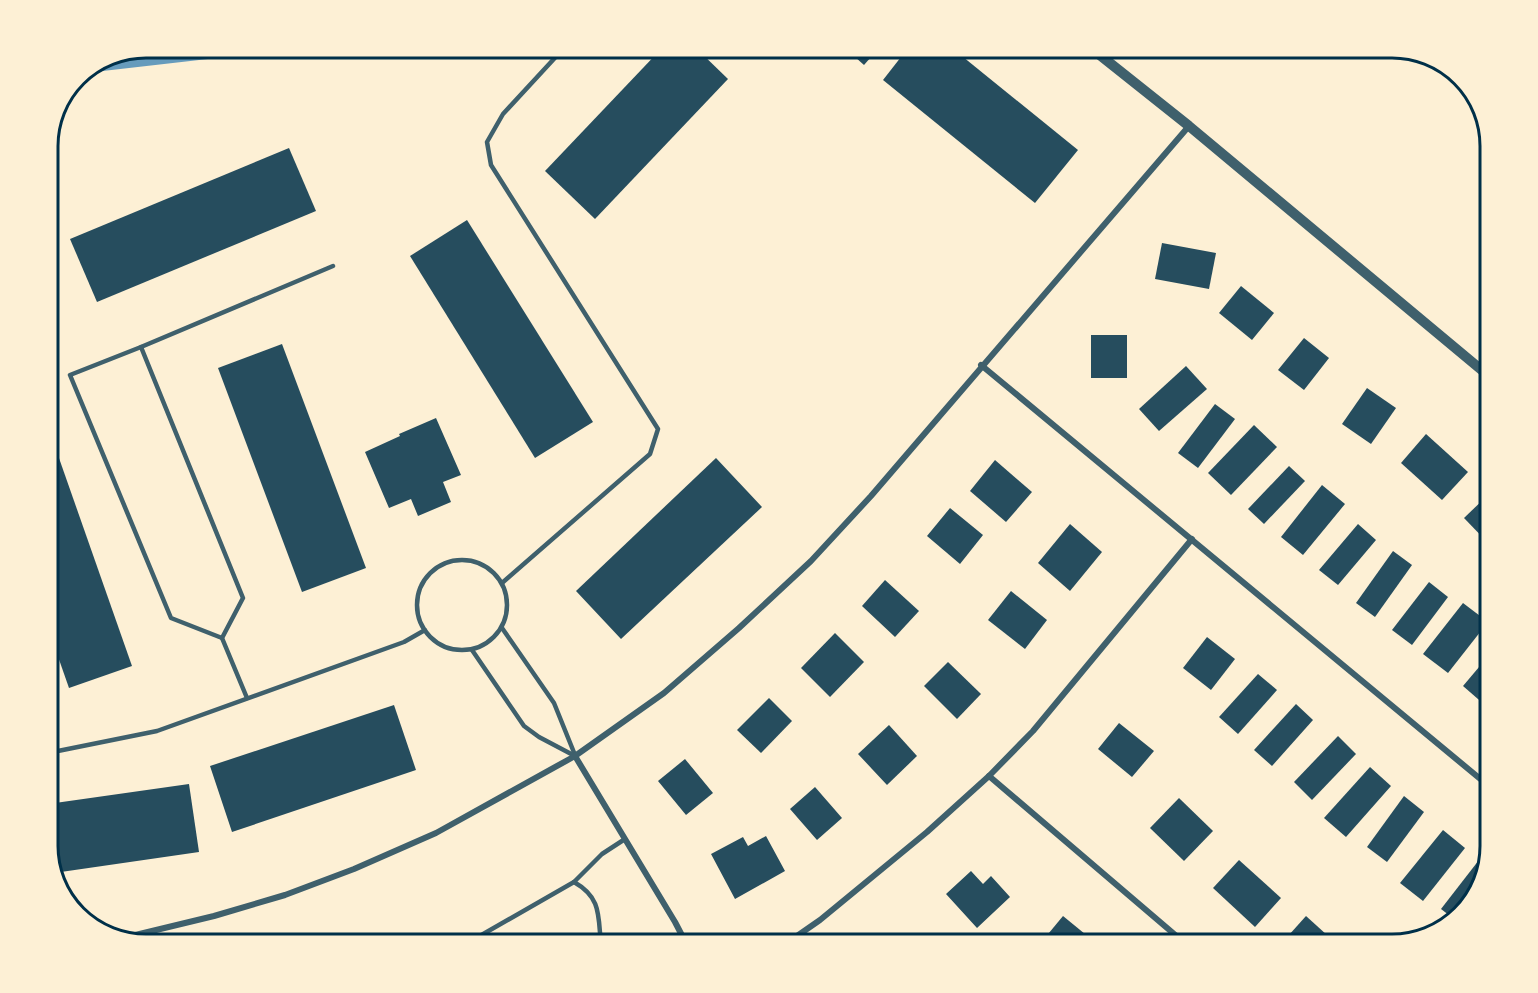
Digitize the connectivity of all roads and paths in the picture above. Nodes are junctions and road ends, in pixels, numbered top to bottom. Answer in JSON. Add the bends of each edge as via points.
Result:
{"nodes":[{"id":1,"x":555,"y":58,"type":"edge"},
{"id":2,"x":1103,"y":58,"type":"edge"},
{"id":3,"x":1188,"y":126,"type":"junction"},
{"id":4,"x":333,"y":266,"type":"dead end"},
{"id":5,"x":141,"y":347,"type":"junction"},
{"id":6,"x":981,"y":365,"type":"junction"},
{"id":7,"x":1480,"y":369,"type":"edge"},
{"id":8,"x":1192,"y":539,"type":"junction"},
{"id":9,"x":502,"y":583,"type":"junction"},
{"id":10,"x":502,"y":628,"type":"junction"},
{"id":11,"x":425,"y":630,"type":"junction"},
{"id":12,"x":222,"y":638,"type":"junction"},
{"id":13,"x":472,"y":650,"type":"junction"},
{"id":14,"x":247,"y":698,"type":"junction"},
{"id":15,"x":59,"y":751,"type":"edge"},
{"id":16,"x":575,"y":756,"type":"junction"},
{"id":17,"x":989,"y":776,"type":"junction"},
{"id":18,"x":1480,"y":779,"type":"edge"},
{"id":19,"x":625,"y":838,"type":"junction"},
{"id":20,"x":573,"y":882,"type":"junction"},
{"id":21,"x":139,"y":934,"type":"edge"},
{"id":22,"x":483,"y":934,"type":"edge"},
{"id":23,"x":600,"y":934,"type":"edge"},
{"id":24,"x":681,"y":934,"type":"edge"},
{"id":25,"x":799,"y":934,"type":"edge"},
{"id":26,"x":1174,"y":934,"type":"edge"}],
"edges":[{"from":1,"to":9,"type":"lane","via":[[503,114],[487,142],[491,165],[658,429],[650,454]]},
{"from":2,"to":3,"type":"street"},
{"from":3,"to":6,"type":"street"},
{"from":3,"to":7,"type":"street"},
{"from":4,"to":5,"type":"lane"},
{"from":5,"to":12,"type":"lane","via":[[243,598]]},
{"from":5,"to":12,"type":"lane","via":[[70,375],[171,618]]},
{"from":6,"to":8,"type":"street"},
{"from":6,"to":16,"type":"street","via":[[811,561],[664,693]]},
{"from":8,"to":17,"type":"street","via":[[1033,731]]},
{"from":8,"to":18,"type":"street"},
{"from":9,"to":10,"type":"lane","via":[[508,597]]},
{"from":9,"to":11,"type":"lane","via":[[494,571],[467,559],[439,566],[420,588],[418,617]]},
{"from":10,"to":13,"type":"lane","via":[[484,645]]},
{"from":10,"to":16,"type":"lane","via":[[554,704]]},
{"from":11,"to":13,"type":"lane","via":[[446,647]]},
{"from":11,"to":14,"type":"lane","via":[[404,642]]},
{"from":12,"to":14,"type":"lane"},
{"from":13,"to":16,"type":"lane","via":[[524,726]]},
{"from":14,"to":15,"type":"lane","via":[[157,731]]},
{"from":16,"to":19,"type":"street"},
{"from":16,"to":21,"type":"street","via":[[436,833],[354,869],[285,895]]},
{"from":17,"to":25,"type":"street","via":[[927,832]]},
{"from":17,"to":26,"type":"street"},
{"from":19,"to":20,"type":"lane"},
{"from":19,"to":24,"type":"street"},
{"from":20,"to":22,"type":"lane"},
{"from":20,"to":23,"type":"lane","via":[[588,890],[597,906]]}]}
